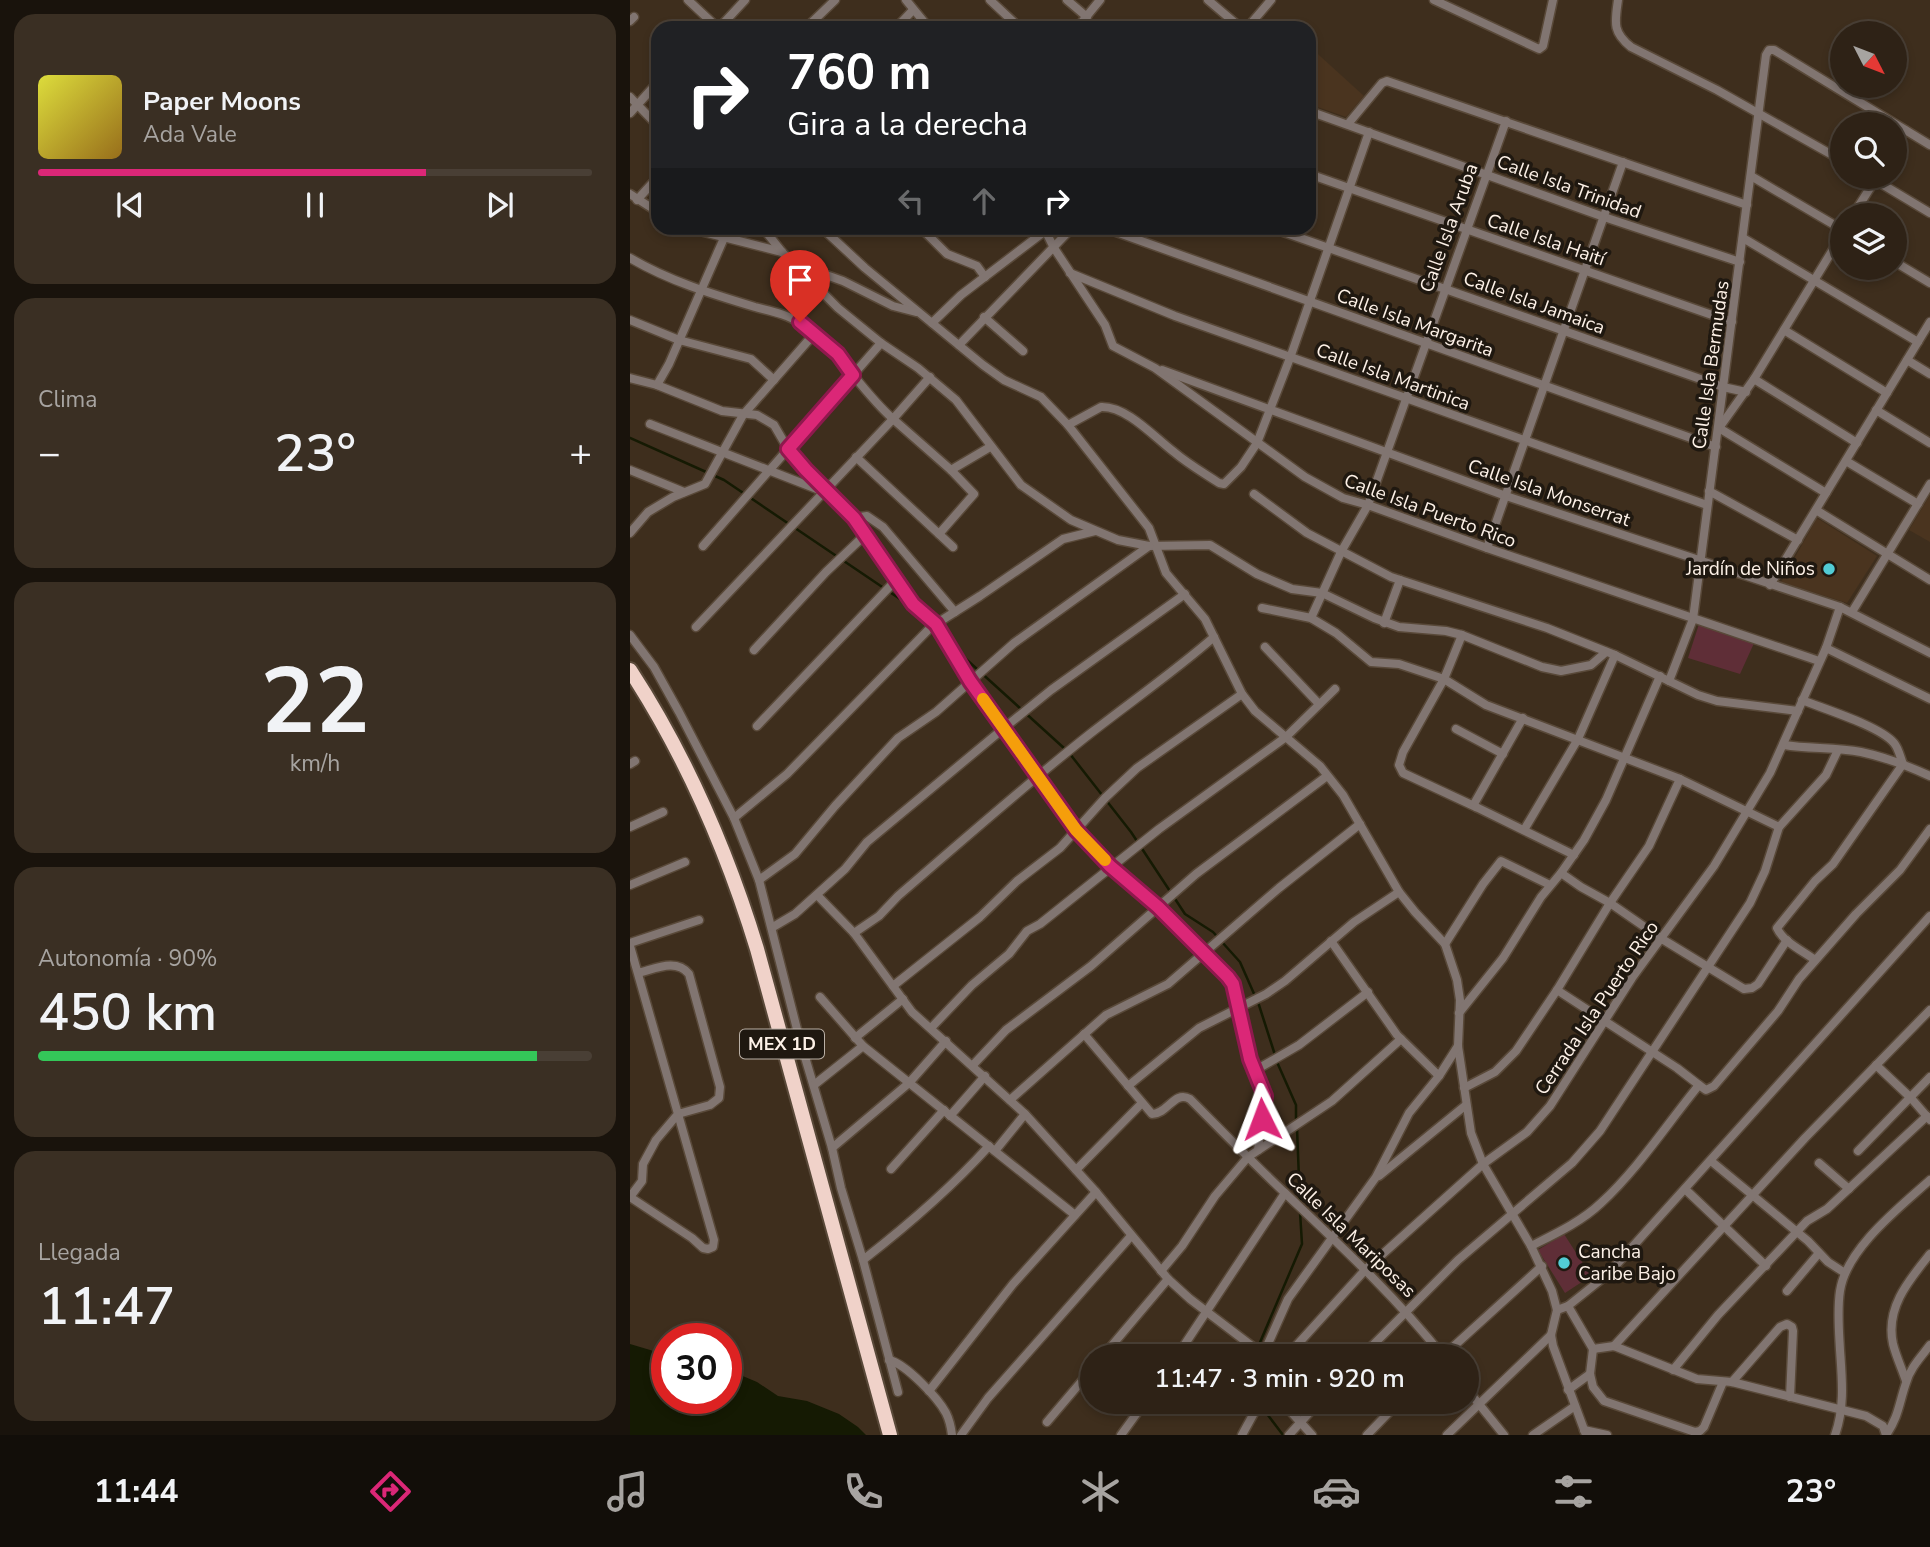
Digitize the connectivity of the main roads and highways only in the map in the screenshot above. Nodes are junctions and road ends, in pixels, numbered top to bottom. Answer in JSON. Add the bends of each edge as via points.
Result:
{"nodes":[{"id":1,"x":630,"y":670,"type":"edge"},
{"id":2,"x":890,"y":1435,"type":"edge"}],
"edges":[{"from":1,"to":2,"type":"highway","number":"MEX 1D","via":[[688,772],[744,909]]}]}
